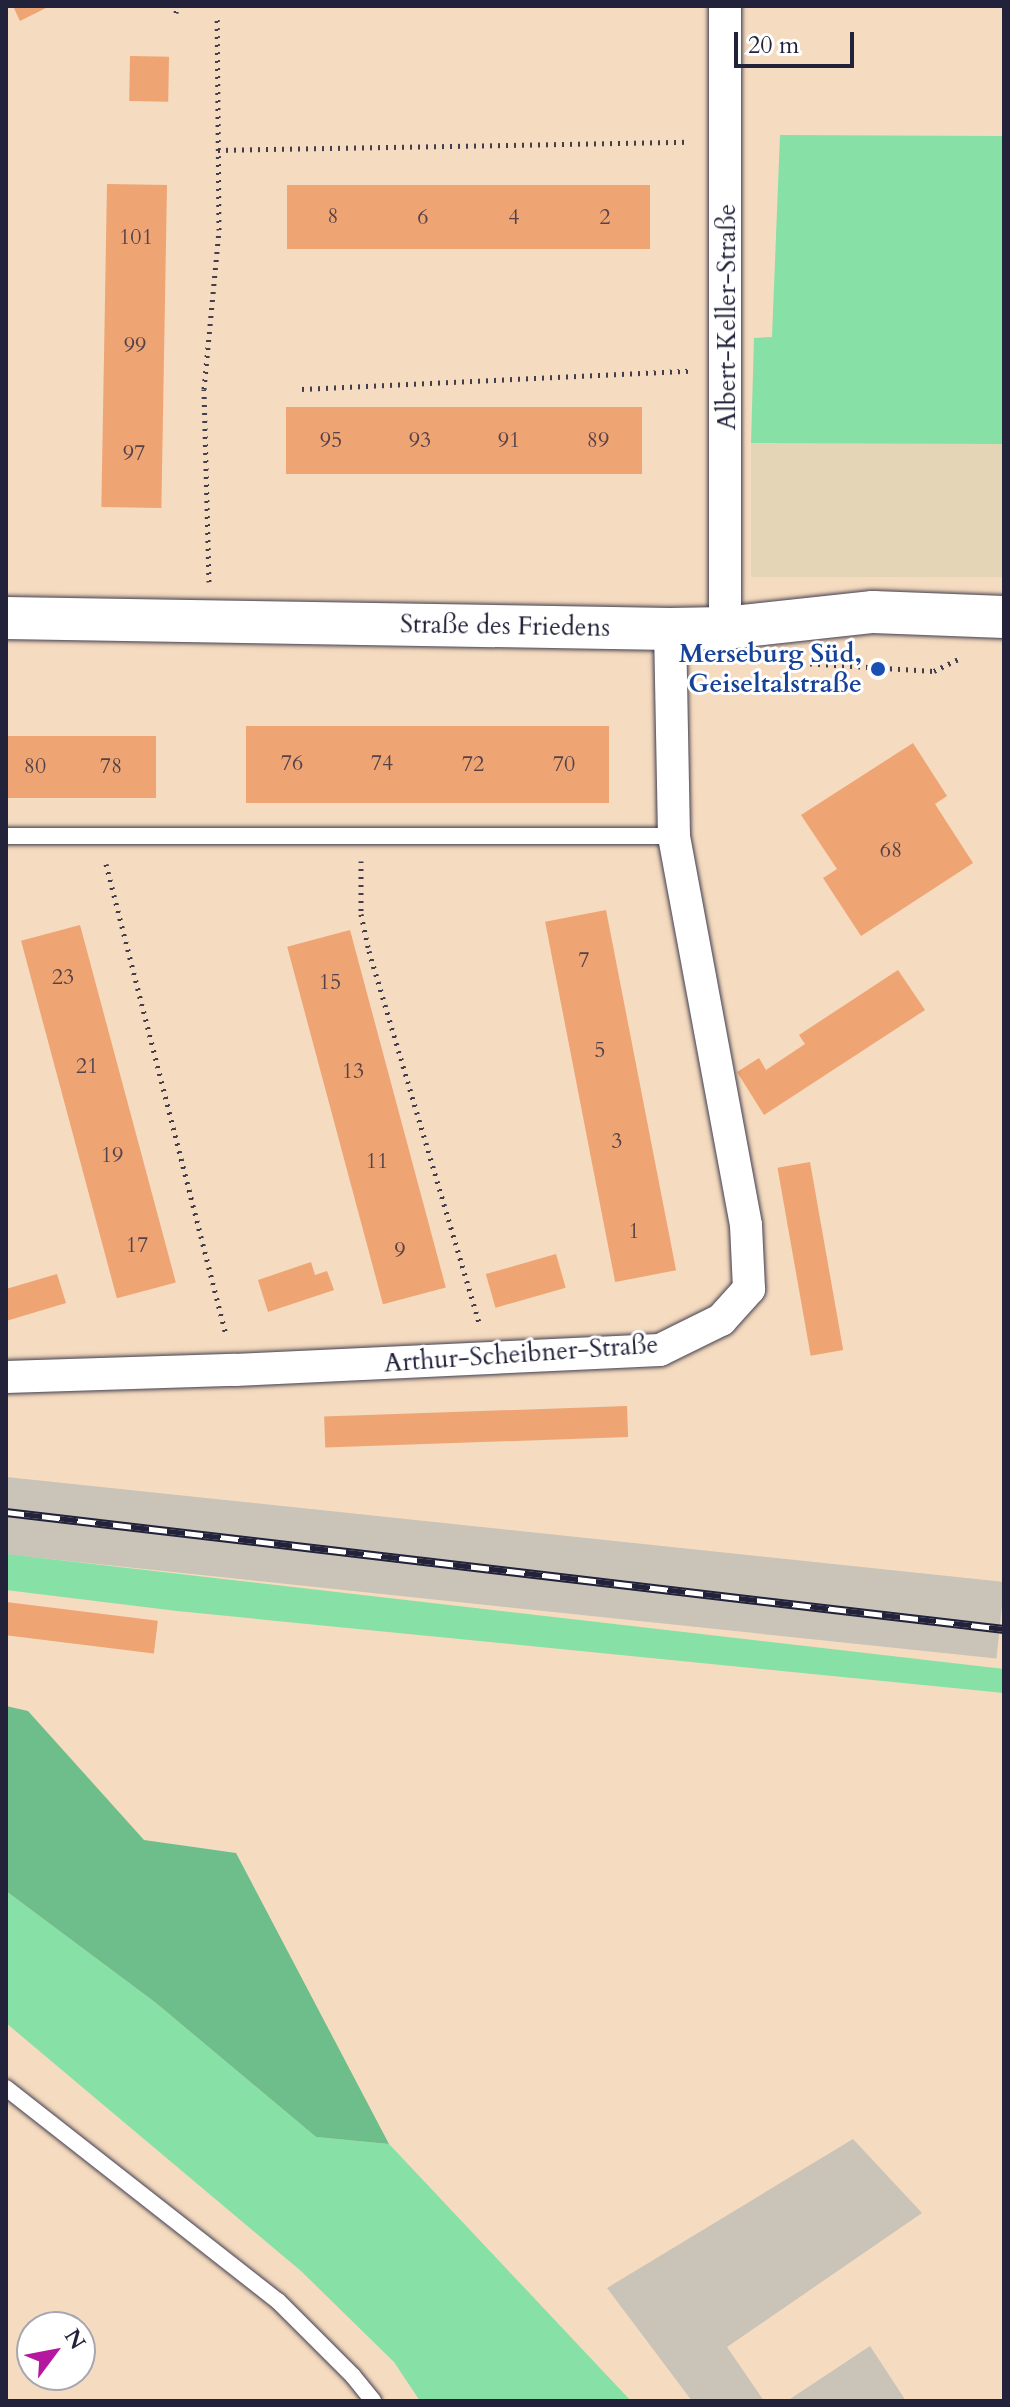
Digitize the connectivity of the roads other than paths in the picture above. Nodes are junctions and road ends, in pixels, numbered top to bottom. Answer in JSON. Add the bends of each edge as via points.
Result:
{"nodes":[{"id":1,"x":725,"y":6,"type":"edge"},
{"id":2,"x":1004,"y":617,"type":"edge"},
{"id":3,"x":6,"y":618,"type":"edge"},
{"id":4,"x":725,"y":628,"type":"junction"},
{"id":5,"x":670,"y":629,"type":"junction"},
{"id":6,"x":6,"y":836,"type":"edge"},
{"id":7,"x":674,"y":836,"type":"junction"},
{"id":8,"x":6,"y":1377,"type":"edge"},
{"id":9,"x":6,"y":2088,"type":"edge"},
{"id":10,"x":373,"y":2401,"type":"edge"}],
"edges":[{"from":1,"to":4,"type":"street","name":"Albert-Keller-Straße"},
{"from":2,"to":4,"type":"street","name":"Straße des Friedens","via":[[873,612]]},
{"from":3,"to":5,"type":"street","name":"Straße des Friedens"},
{"from":4,"to":5,"type":"street","name":"Straße des Friedens"},
{"from":5,"to":7,"type":"street","name":"Arthur-Scheibner-Straße"},
{"from":6,"to":7,"type":"lane"},
{"from":7,"to":8,"type":"street","name":"Arthur-Scheibner-Straße","via":[[746,1225],[749,1289],[721,1320],[660,1350]]},
{"from":9,"to":10,"type":"lane","via":[[278,2301]]}]}
